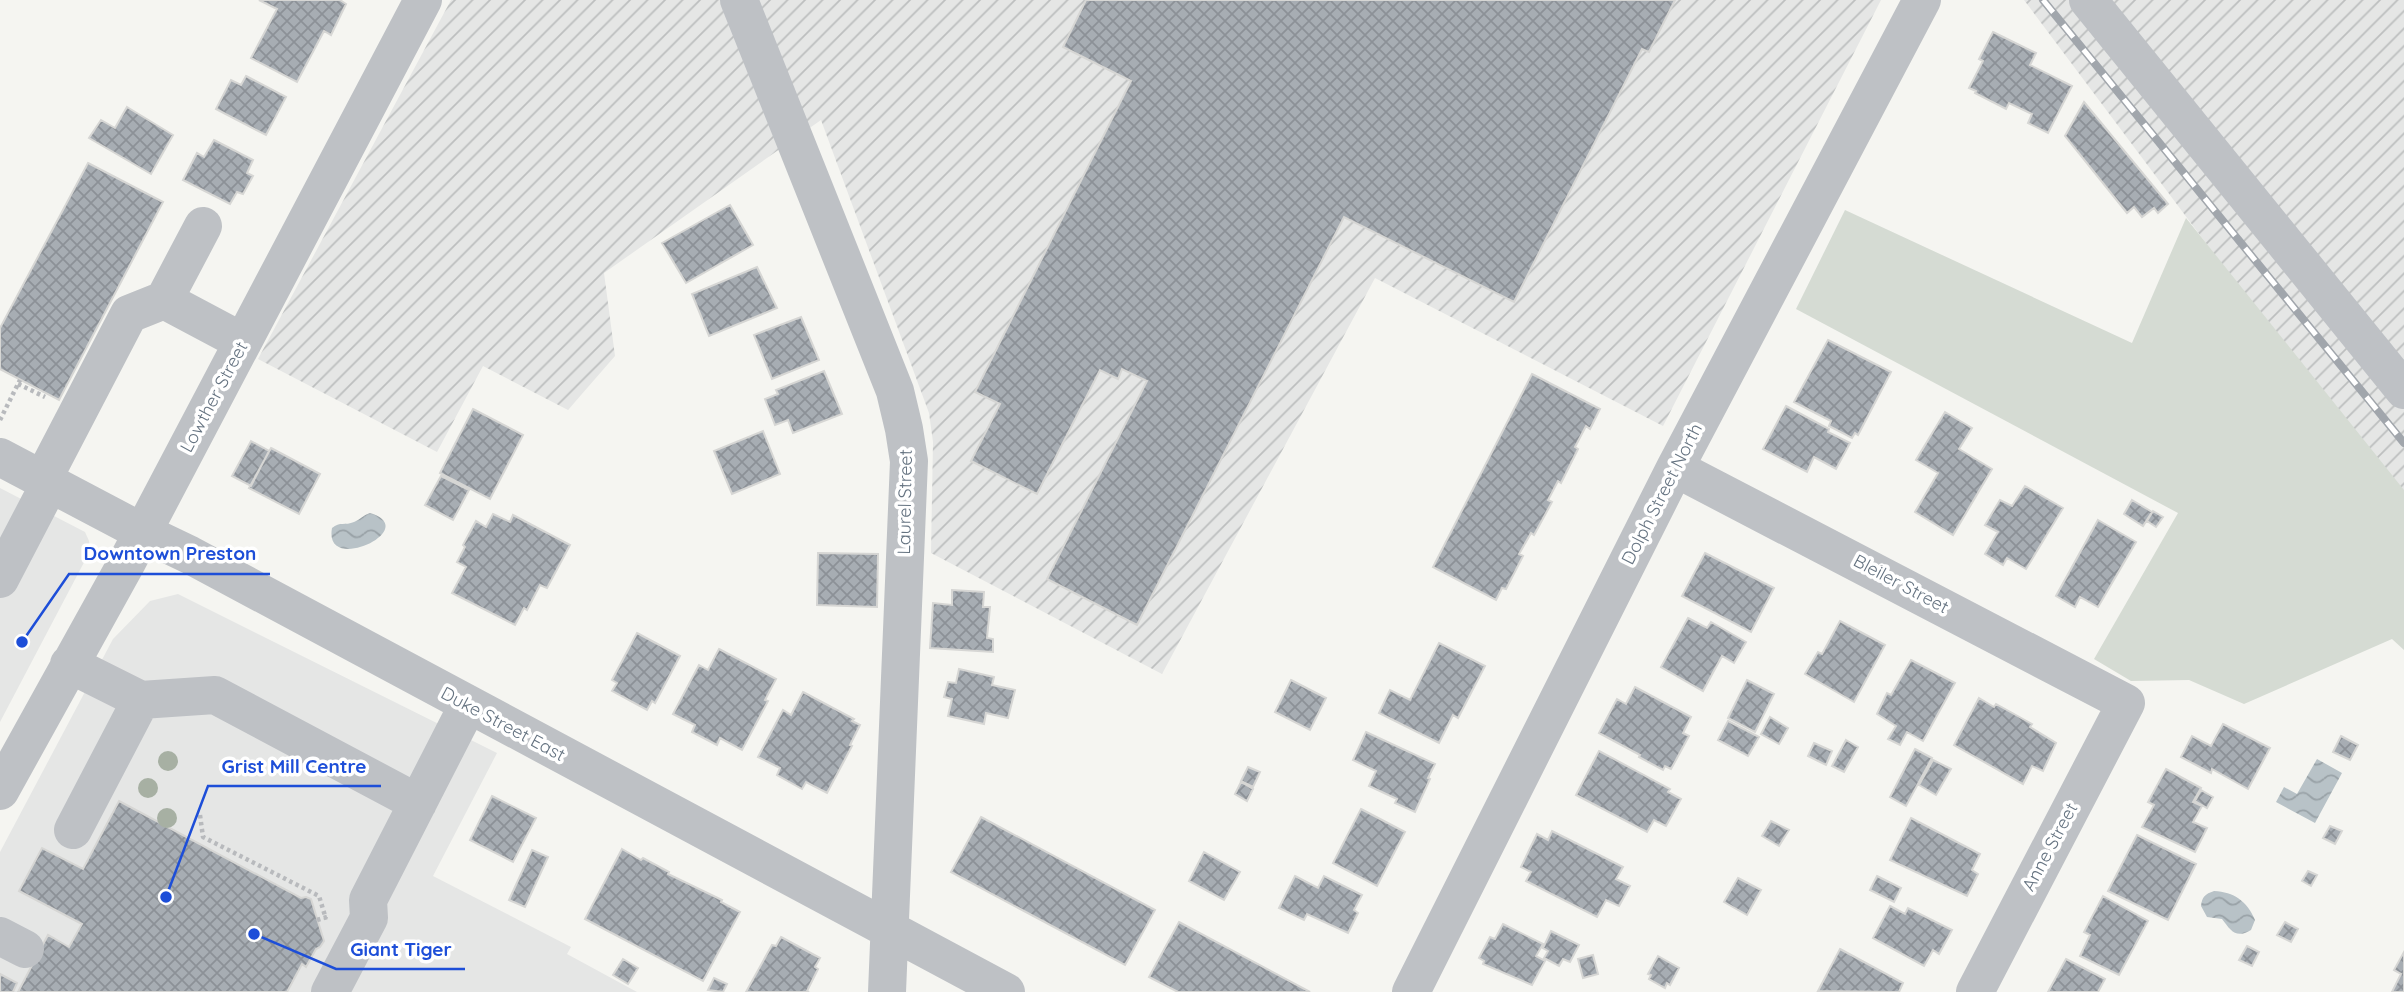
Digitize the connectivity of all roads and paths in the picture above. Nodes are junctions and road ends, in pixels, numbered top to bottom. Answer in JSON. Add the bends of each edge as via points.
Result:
{"nodes":[{"id":1,"x":423,"y":0,"type":"edge"},
{"id":2,"x":739,"y":0,"type":"edge"},
{"id":3,"x":1922,"y":0,"type":"edge"},
{"id":4,"x":2088,"y":0,"type":"edge"},
{"id":5,"x":203,"y":226,"type":"dead end"},
{"id":6,"x":163,"y":300,"type":"junction"},
{"id":7,"x":243,"y":342,"type":"junction"},
{"id":8,"x":2404,"y":390,"type":"edge"},
{"id":9,"x":52,"y":401,"type":"dead end"},
{"id":10,"x":0,"y":420,"type":"edge"},
{"id":11,"x":0,"y":457,"type":"edge"},
{"id":12,"x":1675,"y":468,"type":"junction"},
{"id":13,"x":47,"y":481,"type":"junction"},
{"id":14,"x":142,"y":532,"type":"junction"},
{"id":15,"x":0,"y":579,"type":"edge"},
{"id":16,"x":69,"y":664,"type":"junction"},
{"id":17,"x":141,"y":700,"type":"junction"},
{"id":18,"x":2126,"y":703,"type":"joint"},
{"id":19,"x":468,"y":705,"type":"junction"},
{"id":20,"x":0,"y":790,"type":"edge"},
{"id":21,"x":418,"y":803,"type":"junction"},
{"id":22,"x":200,"y":815,"type":"dead end"},
{"id":23,"x":73,"y":830,"type":"dead end"},
{"id":24,"x":328,"y":928,"type":"dead end"},
{"id":25,"x":891,"y":931,"type":"junction"},
{"id":26,"x":330,"y":992,"type":"edge"},
{"id":27,"x":887,"y":992,"type":"edge"},
{"id":28,"x":1006,"y":992,"type":"edge"},
{"id":29,"x":1411,"y":992,"type":"edge"},
{"id":30,"x":1975,"y":992,"type":"edge"}],
"edges":[{"from":1,"to":7,"type":"street","name":"Lowther Street"},
{"from":2,"to":25,"type":"street","name":"Laurel Street","via":[[895,391],[904,429],[909,461]]},
{"from":3,"to":12,"type":"street","name":"Dolph Street North"},
{"from":4,"to":8,"type":"street"},
{"from":5,"to":6,"type":"street"},
{"from":6,"to":7,"type":"street"},
{"from":6,"to":13,"type":"street","via":[[129,314]]},
{"from":7,"to":14,"type":"street","name":"Lowther Street"},
{"from":9,"to":10,"type":"path","via":[[19,382]]},
{"from":11,"to":13,"type":"street","name":"Duke Street East"},
{"from":12,"to":18,"type":"street","name":"Bleiler Street"},
{"from":12,"to":29,"type":"street","name":"Dolph Street North"},
{"from":13,"to":14,"type":"street","name":"Duke Street East"},
{"from":13,"to":15,"type":"street"},
{"from":14,"to":16,"type":"street","name":"Lowther Street"},
{"from":14,"to":19,"type":"street","name":"Duke Street East"},
{"from":16,"to":17,"type":"street"},
{"from":16,"to":20,"type":"street","name":"Lowther Street"},
{"from":17,"to":21,"type":"street","via":[[215,695]]},
{"from":17,"to":23,"type":"street"},
{"from":18,"to":30,"type":"street","name":"Anne Street"},
{"from":19,"to":21,"type":"street"},
{"from":19,"to":25,"type":"street","name":"Duke Street East"},
{"from":21,"to":26,"type":"street","via":[[368,900],[369,919]]},
{"from":22,"to":24,"type":"path","via":[[203,837],[319,896]]},
{"from":25,"to":27,"type":"street","name":"Laurel Street"},
{"from":25,"to":28,"type":"street","name":"Duke Street East"}]}
